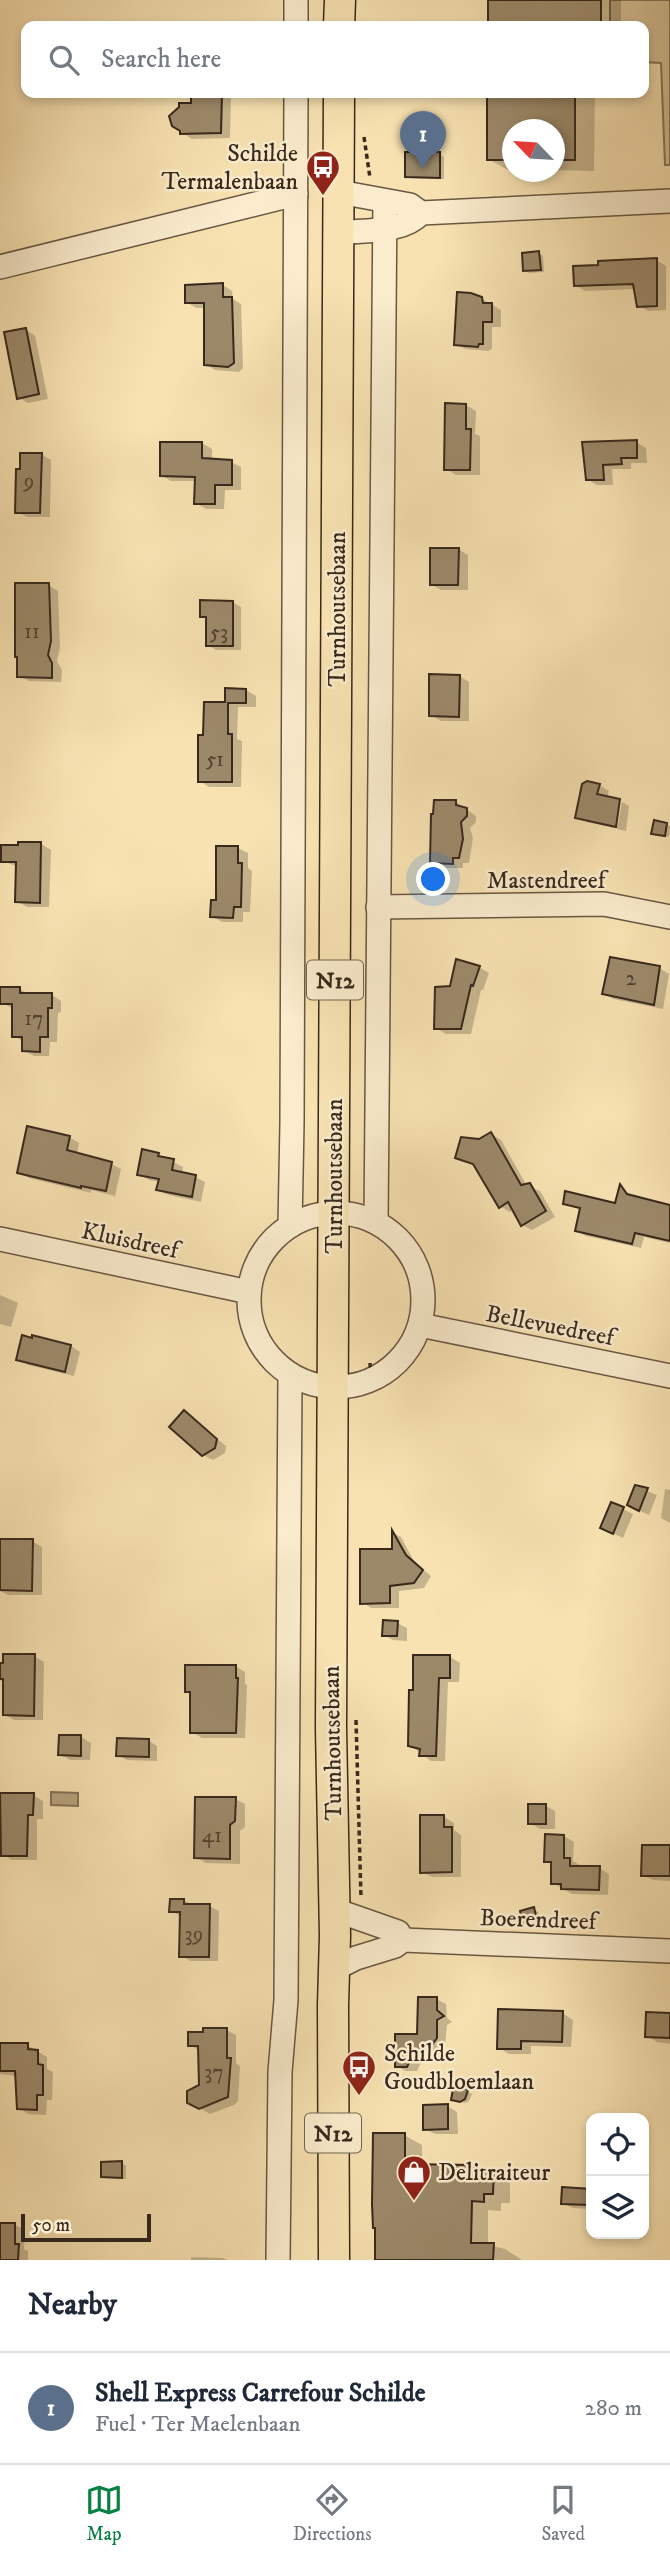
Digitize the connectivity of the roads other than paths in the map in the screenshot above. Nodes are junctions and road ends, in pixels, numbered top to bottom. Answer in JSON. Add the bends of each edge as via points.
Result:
{"nodes":[{"id":1,"x":296,"y":0,"type":"edge"},
{"id":2,"x":340,"y":0,"type":"edge"},
{"id":3,"x":296,"y":21,"type":"edge"},
{"id":4,"x":339,"y":21,"type":"edge"},
{"id":5,"x":296,"y":98,"type":"edge"},
{"id":6,"x":339,"y":98,"type":"edge"},
{"id":7,"x":339,"y":192,"type":"junction"},
{"id":8,"x":296,"y":194,"type":"junction"},
{"id":9,"x":385,"y":201,"type":"junction"},
{"id":10,"x":670,"y":201,"type":"edge"},
{"id":11,"x":421,"y":213,"type":"junction"},
{"id":12,"x":384,"y":229,"type":"junction"},
{"id":13,"x":339,"y":233,"type":"junction"},
{"id":14,"x":0,"y":267,"type":"edge"},
{"id":15,"x":378,"y":907,"type":"junction"},
{"id":16,"x":670,"y":917,"type":"edge"},
{"id":17,"x":334,"y":1212,"type":"junction"},
{"id":18,"x":376,"y":1220,"type":"junction"},
{"id":19,"x":290,"y":1226,"type":"junction"},
{"id":20,"x":0,"y":1239,"type":"edge"},
{"id":21,"x":249,"y":1292,"type":"junction"},
{"id":22,"x":420,"y":1325,"type":"junction"},
{"id":23,"x":290,"y":1375,"type":"junction"},
{"id":24,"x":670,"y":1376,"type":"edge"},
{"id":25,"x":333,"y":1388,"type":"junction"},
{"id":26,"x":335,"y":1910,"type":"junction"},
{"id":27,"x":403,"y":1940,"type":"junction"},
{"id":28,"x":670,"y":1951,"type":"edge"},
{"id":29,"x":334,"y":1969,"type":"junction"},
{"id":30,"x":278,"y":2260,"type":"edge"},
{"id":31,"x":334,"y":2260,"type":"edge"}],
"edges":[{"from":1,"to":3,"type":"street"},
{"from":2,"to":4,"type":"main road"},
{"from":5,"to":8,"type":"street","name":"Turnhoutsebaan"},
{"from":6,"to":7,"type":"main road","name":"Turnhoutsebaan","number":"N12"},
{"from":7,"to":9,"type":"street"},
{"from":7,"to":13,"type":"main road","name":"Turnhoutsebaan","number":"N12"},
{"from":8,"to":14,"type":"street"},
{"from":8,"to":19,"type":"street","name":"Turnhoutsebaan"},
{"from":9,"to":11,"type":"street","via":[[410,205]]},
{"from":9,"to":12,"type":"street","name":"Turnhoutsebaan"},
{"from":10,"to":11,"type":"street"},
{"from":11,"to":12,"type":"street","via":[[413,222]]},
{"from":12,"to":13,"type":"street"},
{"from":12,"to":15,"type":"street","name":"Turnhoutsebaan"},
{"from":13,"to":17,"type":"main road","name":"Turnhoutsebaan","number":"N12"},
{"from":15,"to":16,"type":"street","name":"Mastendreef","via":[[604,904]]},
{"from":15,"to":18,"type":"street","name":"Turnhoutsebaan"},
{"from":17,"to":18,"type":"street"},
{"from":17,"to":19,"type":"street"},
{"from":17,"to":25,"type":"main road","name":"Turnhoutsebaan","number":"N12"},
{"from":18,"to":22,"type":"street","via":[[415,1261],[424,1293]]},
{"from":19,"to":21,"type":"street","via":[[270,1243],[256,1266]]},
{"from":20,"to":21,"type":"street","name":"Kluisdreef"},
{"from":21,"to":23,"type":"street","via":[[250,1316],[258,1339],[271,1360]]},
{"from":22,"to":24,"type":"street","name":"Bellevuedreef"},
{"from":22,"to":25,"type":"street","via":[[396,1364],[371,1372],[356,1386]]},
{"from":23,"to":25,"type":"street"},
{"from":23,"to":30,"type":"street","name":"Turnhoutsebaan","via":[[286,2000],[280,2072]]},
{"from":25,"to":26,"type":"main road","name":"Turnhoutsebaan","number":"N12"},
{"from":26,"to":27,"type":"street","name":"Boerendreef","via":[[398,1932]]},
{"from":26,"to":29,"type":"main road","name":"Turnhoutsebaan","number":"N12"},
{"from":27,"to":28,"type":"street","name":"Boerendreef"},
{"from":27,"to":29,"type":"street","name":"Boerendreef"},
{"from":29,"to":31,"type":"main road","name":"Turnhoutsebaan","number":"N12"}]}
